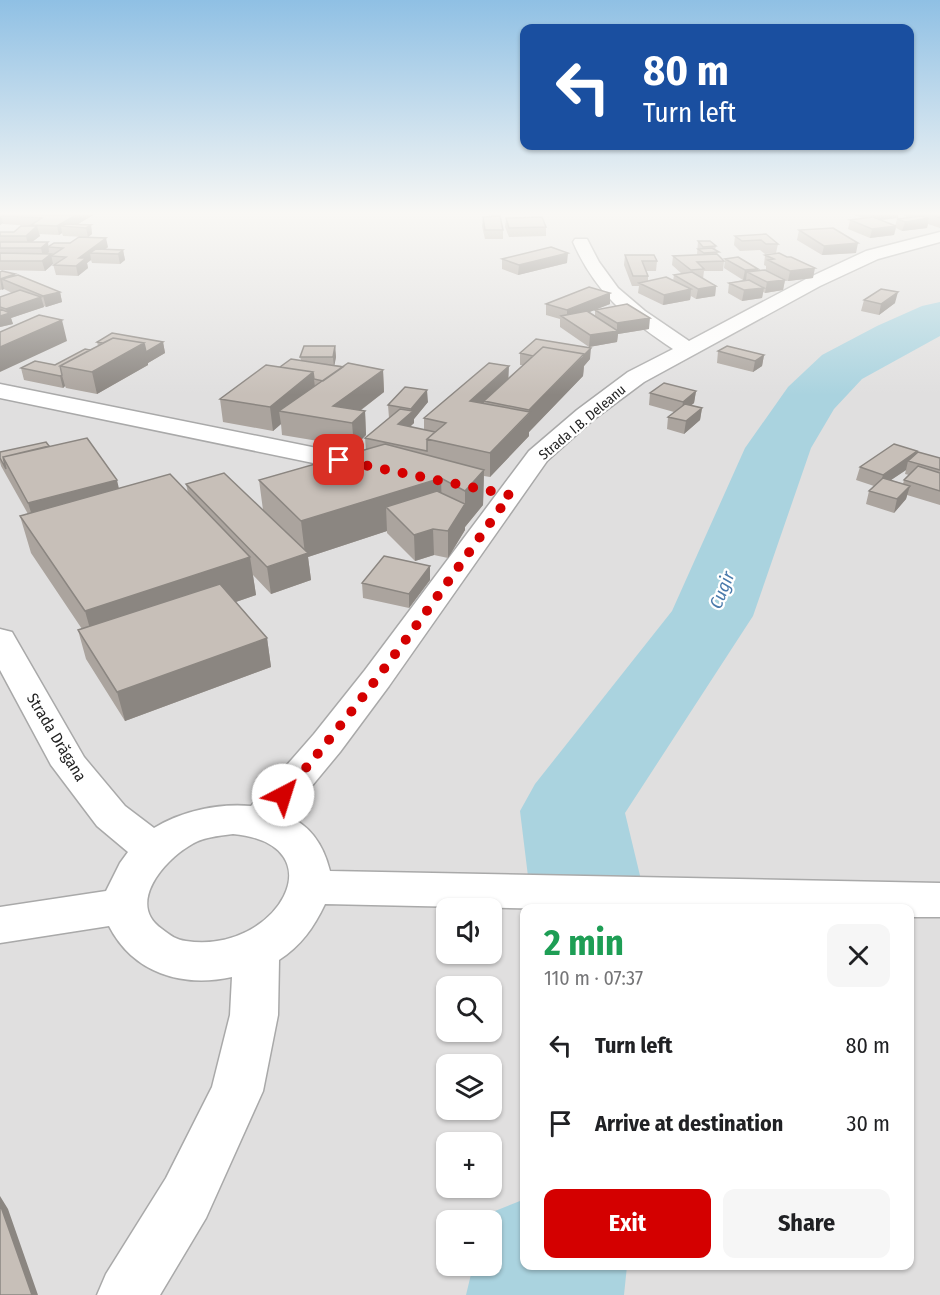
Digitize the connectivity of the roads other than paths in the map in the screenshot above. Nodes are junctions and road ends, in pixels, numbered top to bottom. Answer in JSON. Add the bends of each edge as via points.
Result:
{"nodes":[{"id":1,"x":598,"y":274,"type":"edge"},
{"id":2,"x":830,"y":274,"type":"edge"},
{"id":3,"x":686,"y":348,"type":"junction"},
{"id":4,"x":0,"y":391,"type":"edge"},
{"id":5,"x":396,"y":472,"type":"edge"},
{"id":6,"x":0,"y":639,"type":"edge"},
{"id":7,"x":260,"y":822,"type":"junction"},
{"id":8,"x":153,"y":850,"type":"junction"},
{"id":9,"x":310,"y":887,"type":"junction"},
{"id":10,"x":940,"y":900,"type":"edge"},
{"id":11,"x":126,"y":906,"type":"junction"},
{"id":12,"x":0,"y":925,"type":"edge"},
{"id":13,"x":256,"y":950,"type":"junction"},
{"id":14,"x":127,"y":1295,"type":"edge"}],
"edges":[{"from":1,"to":3,"type":"street","via":[[624,306]]},
{"from":2,"to":3,"type":"street","name":"Strada I.B. Deleanu"},
{"from":3,"to":7,"type":"street","name":"Strada I.B. Deleanu","via":[[636,378],[585,416],[499,493],[377,678]]},
{"from":4,"to":5,"type":"street"},
{"from":6,"to":8,"type":"street","name":"Strada Drăgana","via":[[70,765],[111,816]]},
{"from":7,"to":8,"type":"street","via":[[233,819],[205,823],[177,834]]},
{"from":7,"to":9,"type":"street","via":[[283,831],[301,845],[309,865]]},
{"from":8,"to":11,"type":"street","via":[[128,886]]},
{"from":9,"to":10,"type":"street"},
{"from":9,"to":13,"type":"street","via":[[293,922],[277,938]]},
{"from":11,"to":12,"type":"street"},
{"from":11,"to":13,"type":"street","via":[[131,927],[146,945],[168,957],[206,962]]},
{"from":13,"to":14,"type":"street","via":[[254,1015],[237,1091],[186,1198]]}]}
